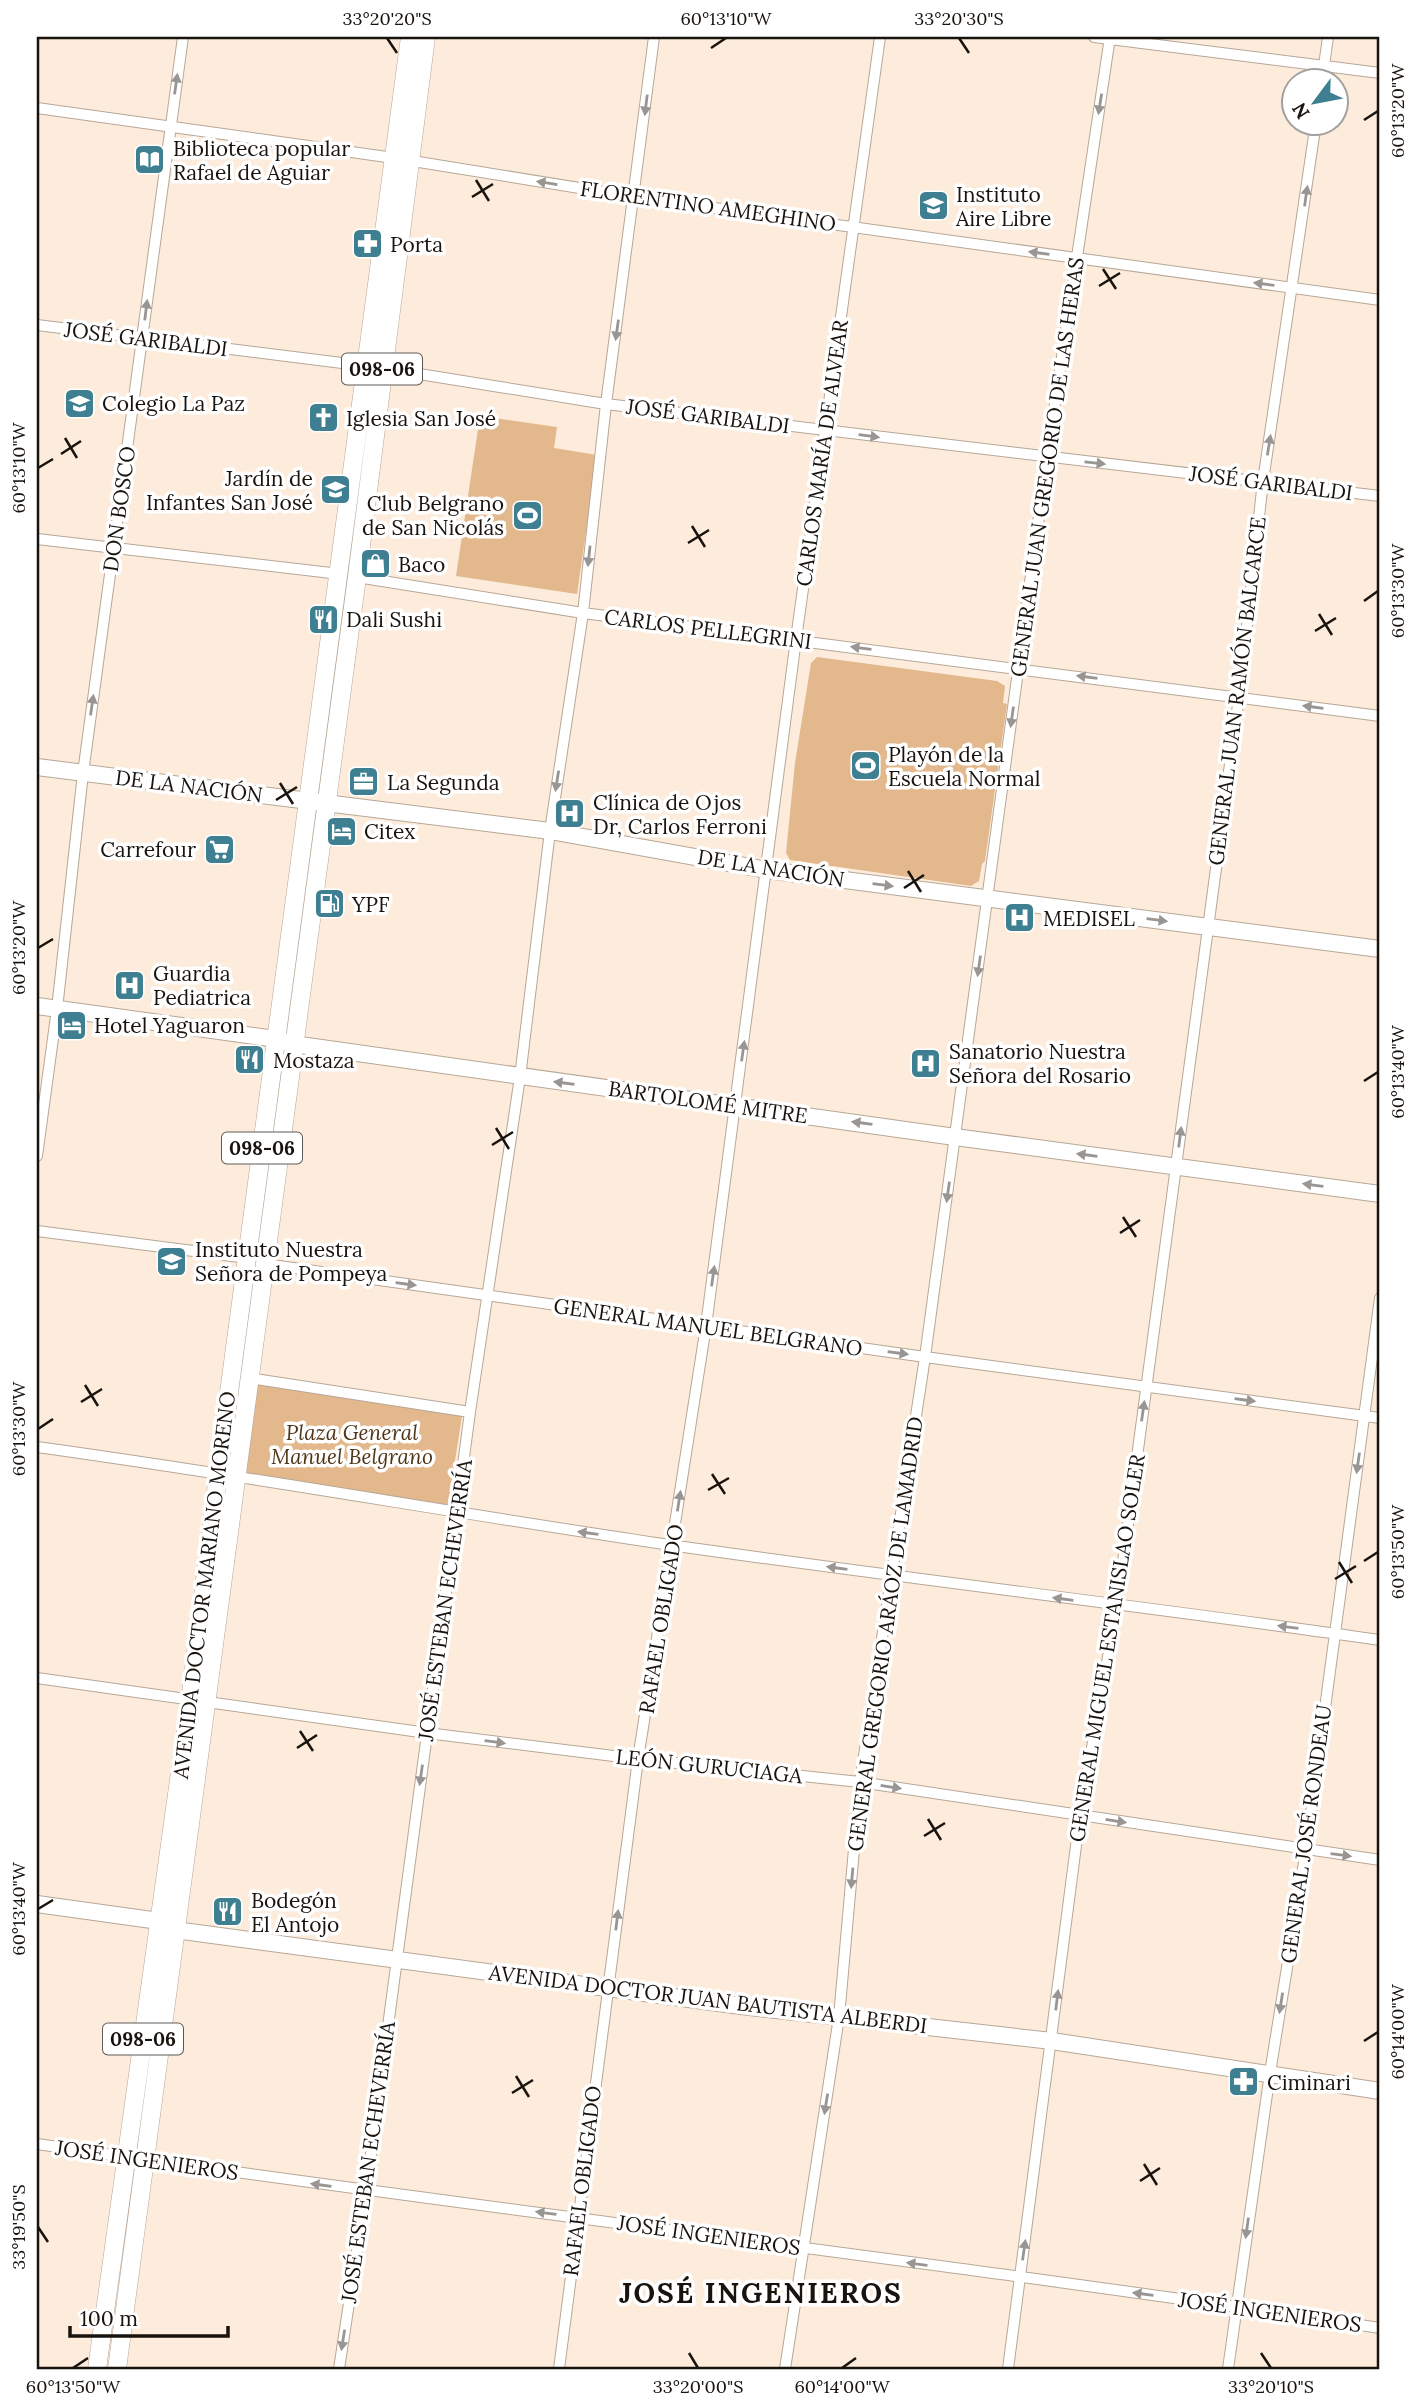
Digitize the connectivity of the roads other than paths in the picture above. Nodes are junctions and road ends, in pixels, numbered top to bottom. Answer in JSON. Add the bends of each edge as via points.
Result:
{"nodes":[{"id":1,"x":183,"y":37,"type":"edge"},
{"id":2,"x":410,"y":37,"type":"edge"},
{"id":3,"x":426,"y":37,"type":"edge"},
{"id":4,"x":654,"y":37,"type":"edge"},
{"id":5,"x":880,"y":37,"type":"edge"},
{"id":6,"x":1094,"y":37,"type":"edge"},
{"id":7,"x":1328,"y":37,"type":"edge"},
{"id":8,"x":1110,"y":38,"type":"edge"},
{"id":9,"x":1324,"y":65,"type":"junction"},
{"id":10,"x":1380,"y":74,"type":"edge"},
{"id":11,"x":37,"y":108,"type":"edge"},
{"id":12,"x":170,"y":125,"type":"junction"},
{"id":13,"x":1314,"y":136,"type":"edge"},
{"id":14,"x":402,"y":159,"type":"junction"},
{"id":15,"x":635,"y":197,"type":"junction"},
{"id":16,"x":852,"y":226,"type":"junction"},
{"id":17,"x":1076,"y":258,"type":"junction"},
{"id":18,"x":1293,"y":288,"type":"junction"},
{"id":19,"x":1380,"y":299,"type":"edge"},
{"id":20,"x":37,"y":325,"type":"edge"},
{"id":21,"x":142,"y":339,"type":"junction"},
{"id":22,"x":374,"y":367,"type":"junction"},
{"id":23,"x":606,"y":404,"type":"junction"},
{"id":24,"x":825,"y":430,"type":"junction"},
{"id":25,"x":1047,"y":457,"type":"junction"},
{"id":26,"x":1264,"y":481,"type":"junction"},
{"id":27,"x":1380,"y":495,"type":"edge"},
{"id":28,"x":37,"y":539,"type":"edge"},
{"id":29,"x":114,"y":546,"type":"junction"},
{"id":30,"x":348,"y":575,"type":"junction"},
{"id":31,"x":583,"y":613,"type":"junction"},
{"id":32,"x":796,"y":639,"type":"junction"},
{"id":33,"x":1018,"y":668,"type":"junction"},
{"id":34,"x":1239,"y":697,"type":"junction"},
{"id":35,"x":1380,"y":716,"type":"edge"},
{"id":36,"x":37,"y":767,"type":"edge"},
{"id":37,"x":83,"y":773,"type":"junction"},
{"id":38,"x":317,"y":802,"type":"junction"},
{"id":39,"x":550,"y":831,"type":"junction"},
{"id":40,"x":767,"y":870,"type":"junction"},
{"id":41,"x":988,"y":898,"type":"junction"},
{"id":42,"x":1207,"y":926,"type":"junction"},
{"id":43,"x":1380,"y":949,"type":"edge"},
{"id":44,"x":37,"y":1006,"type":"edge"},
{"id":45,"x":57,"y":1009,"type":"junction"},
{"id":46,"x":284,"y":1041,"type":"junction"},
{"id":47,"x":520,"y":1077,"type":"junction"},
{"id":48,"x":735,"y":1106,"type":"junction"},
{"id":49,"x":956,"y":1137,"type":"junction"},
{"id":50,"x":37,"y":1156,"type":"edge"},
{"id":51,"x":1176,"y":1167,"type":"junction"},
{"id":52,"x":1380,"y":1194,"type":"edge"},
{"id":53,"x":37,"y":1231,"type":"edge"},
{"id":54,"x":248,"y":1258,"type":"junction"},
{"id":55,"x":265,"y":1264,"type":"junction"},
{"id":56,"x":487,"y":1296,"type":"junction"},
{"id":57,"x":1380,"y":1298,"type":"edge"},
{"id":58,"x":706,"y":1326,"type":"junction"},
{"id":59,"x":925,"y":1357,"type":"junction"},
{"id":60,"x":249,"y":1378,"type":"junction"},
{"id":61,"x":1146,"y":1387,"type":"junction"},
{"id":62,"x":470,"y":1412,"type":"junction"},
{"id":63,"x":1365,"y":1416,"type":"junction"},
{"id":64,"x":1380,"y":1418,"type":"edge"},
{"id":65,"x":37,"y":1447,"type":"edge"},
{"id":66,"x":226,"y":1475,"type":"junction"},
{"id":67,"x":456,"y":1513,"type":"junction"},
{"id":68,"x":673,"y":1545,"type":"junction"},
{"id":69,"x":893,"y":1576,"type":"junction"},
{"id":70,"x":1117,"y":1606,"type":"junction"},
{"id":71,"x":1335,"y":1633,"type":"junction"},
{"id":72,"x":1380,"y":1640,"type":"edge"},
{"id":73,"x":37,"y":1678,"type":"edge"},
{"id":74,"x":198,"y":1702,"type":"junction"},
{"id":75,"x":427,"y":1733,"type":"junction"},
{"id":76,"x":638,"y":1759,"type":"junction"},
{"id":77,"x":860,"y":1782,"type":"junction"},
{"id":78,"x":1080,"y":1815,"type":"junction"},
{"id":79,"x":1306,"y":1850,"type":"junction"},
{"id":80,"x":1380,"y":1860,"type":"edge"},
{"id":81,"x":37,"y":1904,"type":"edge"},
{"id":82,"x":167,"y":1926,"type":"junction"},
{"id":83,"x":396,"y":1958,"type":"junction"},
{"id":84,"x":608,"y":1988,"type":"junction"},
{"id":85,"x":839,"y":2017,"type":"junction"},
{"id":86,"x":1052,"y":2041,"type":"junction"},
{"id":87,"x":1270,"y":2073,"type":"junction"},
{"id":88,"x":1380,"y":2091,"type":"edge"},
{"id":89,"x":37,"y":2144,"type":"edge"},
{"id":90,"x":136,"y":2159,"type":"junction"},
{"id":91,"x":366,"y":2191,"type":"junction"},
{"id":92,"x":577,"y":2216,"type":"junction"},
{"id":93,"x":803,"y":2249,"type":"junction"},
{"id":94,"x":1020,"y":2277,"type":"junction"},
{"id":95,"x":1236,"y":2306,"type":"junction"},
{"id":96,"x":1380,"y":2328,"type":"edge"},
{"id":97,"x":97,"y":2369,"type":"edge"},
{"id":98,"x":117,"y":2369,"type":"edge"},
{"id":99,"x":339,"y":2369,"type":"edge"},
{"id":100,"x":559,"y":2369,"type":"edge"},
{"id":101,"x":785,"y":2369,"type":"edge"},
{"id":102,"x":1007,"y":2369,"type":"edge"},
{"id":103,"x":1228,"y":2369,"type":"edge"}],
"edges":[{"from":12,"to":1,"type":"street","name":"DON BOSCO","one_way":true},
{"from":2,"to":14,"type":"main road","number":"098-06"},
{"from":3,"to":14,"type":"main road","number":"098-06"},
{"from":4,"to":15,"type":"street","name":"JOSÉ ESTEBAN ECHEVERRÍA","one_way":true},
{"from":5,"to":16,"type":"street","name":"CARLOS MARÍA DE ALVEAR"},
{"from":6,"to":8,"type":"street"},
{"from":7,"to":9,"type":"street"},
{"from":8,"to":9,"type":"street"},
{"from":8,"to":17,"type":"street","name":"GENERAL JUAN GREGORIO DE LAS HERAS","one_way":true},
{"from":9,"to":10,"type":"street"},
{"from":11,"to":12,"type":"street","name":"FLORENTINO AMEGHINO"},
{"from":12,"to":14,"type":"street","name":"FLORENTINO AMEGHINO"},
{"from":21,"to":12,"type":"street","name":"DON BOSCO","one_way":true},
{"from":18,"to":13,"type":"street","name":"GENERAL JUAN RAMÓN BALCARCE","one_way":true},
{"from":15,"to":14,"type":"street","name":"FLORENTINO AMEGHINO","one_way":true},
{"from":14,"to":22,"type":"main road","number":"098-06"},
{"from":15,"to":16,"type":"street","name":"FLORENTINO AMEGHINO"},
{"from":15,"to":23,"type":"street","name":"JOSÉ ESTEBAN ECHEVERRÍA","one_way":true},
{"from":17,"to":16,"type":"street","name":"FLORENTINO AMEGHINO","one_way":true},
{"from":16,"to":24,"type":"street","name":"CARLOS MARÍA DE ALVEAR"},
{"from":18,"to":17,"type":"street","name":"FLORENTINO AMEGHINO","one_way":true},
{"from":17,"to":25,"type":"street","name":"GENERAL JUAN GREGORIO DE LAS HERAS"},
{"from":18,"to":19,"type":"street","name":"FLORENTINO AMEGHINO"},
{"from":26,"to":18,"type":"street","name":"GENERAL JUAN RAMÓN BALCARCE","one_way":true},
{"from":20,"to":21,"type":"street","name":"JOSÉ GARIBALDI"},
{"from":21,"to":22,"type":"street","name":"JOSÉ GARIBALDI"},
{"from":21,"to":29,"type":"street","name":"DON BOSCO"},
{"from":22,"to":23,"type":"street","name":"JOSÉ GARIBALDI"},
{"from":22,"to":30,"type":"main road","number":"098-06"},
{"from":23,"to":24,"type":"street","name":"JOSÉ GARIBALDI"},
{"from":23,"to":31,"type":"street","name":"JOSÉ ESTEBAN ECHEVERRÍA","one_way":true},
{"from":24,"to":25,"type":"street","name":"JOSÉ GARIBALDI","one_way":true},
{"from":24,"to":32,"type":"street","name":"CARLOS MARÍA DE ALVEAR"},
{"from":25,"to":26,"type":"street","name":"JOSÉ GARIBALDI","one_way":true},
{"from":25,"to":33,"type":"street","name":"GENERAL JUAN GREGORIO DE LAS HERAS"},
{"from":26,"to":27,"type":"street","name":"JOSÉ GARIBALDI"},
{"from":26,"to":34,"type":"street","name":"GENERAL JUAN RAMÓN BALCARCE"},
{"from":28,"to":29,"type":"street","name":"CARLOS PELLEGRINI"},
{"from":29,"to":30,"type":"street","name":"CARLOS PELLEGRINI"},
{"from":37,"to":29,"type":"street","name":"DON BOSCO","one_way":true},
{"from":30,"to":31,"type":"street","name":"CARLOS PELLEGRINI"},
{"from":30,"to":38,"type":"main road","number":"098-06"},
{"from":31,"to":32,"type":"street","name":"CARLOS PELLEGRINI"},
{"from":31,"to":39,"type":"street","name":"JOSÉ ESTEBAN ECHEVERRÍA","one_way":true},
{"from":33,"to":32,"type":"street","name":"CARLOS PELLEGRINI","one_way":true},
{"from":32,"to":40,"type":"street","name":"CARLOS MARÍA DE ALVEAR"},
{"from":34,"to":33,"type":"street","name":"CARLOS PELLEGRINI","one_way":true},
{"from":33,"to":41,"type":"street","name":"GENERAL JUAN GREGORIO DE LAS HERAS","one_way":true},
{"from":35,"to":34,"type":"street","name":"CARLOS PELLEGRINI","one_way":true},
{"from":34,"to":42,"type":"street","name":"GENERAL JUAN RAMÓN BALCARCE"},
{"from":36,"to":37,"type":"street","name":"DE LA NACIÓN"},
{"from":37,"to":38,"type":"street","name":"DE LA NACIÓN"},
{"from":37,"to":45,"type":"street","name":"DON BOSCO"},
{"from":38,"to":39,"type":"street","name":"DE LA NACIÓN"},
{"from":38,"to":46,"type":"main road","name":"AVENIDA DOCTOR MARIANO MORENO","number":"098-06"},
{"from":39,"to":40,"type":"street","name":"DE LA NACIÓN"},
{"from":39,"to":47,"type":"street","name":"JOSÉ ESTEBAN ECHEVERRÍA"},
{"from":40,"to":41,"type":"street","name":"DE LA NACIÓN","one_way":true},
{"from":48,"to":40,"type":"street","name":"RAFAEL OBLIGADO","one_way":true},
{"from":41,"to":42,"type":"street","name":"DE LA NACIÓN","one_way":true},
{"from":41,"to":49,"type":"street","name":"GENERAL GREGORIO ARÁOZ DE LAMADRID","one_way":true},
{"from":42,"to":43,"type":"street","name":"DE LA NACIÓN"},
{"from":51,"to":42,"type":"street","name":"GENERAL MIGUEL ESTANISLAO SOLER","one_way":true},
{"from":44,"to":45,"type":"street","name":"BARTOLOMÉ MITRE"},
{"from":45,"to":46,"type":"street","name":"BARTOLOMÉ MITRE"},
{"from":45,"to":50,"type":"street","name":"DON BOSCO"},
{"from":46,"to":47,"type":"street","name":"BARTOLOMÉ MITRE"},
{"from":46,"to":54,"type":"main road","name":"AVENIDA DOCTOR MARIANO MORENO","number":"098-06"},
{"from":46,"to":55,"type":"main road","name":"AVENIDA DOCTOR MARIANO MORENO","number":"098-06"},
{"from":48,"to":47,"type":"street","name":"BARTOLOMÉ MITRE","one_way":true},
{"from":47,"to":56,"type":"street","name":"JOSÉ ESTEBAN ECHEVERRÍA"},
{"from":49,"to":48,"type":"street","name":"BARTOLOMÉ MITRE","one_way":true},
{"from":58,"to":48,"type":"street","name":"RAFAEL OBLIGADO","one_way":true},
{"from":51,"to":49,"type":"street","name":"BARTOLOMÉ MITRE","one_way":true},
{"from":49,"to":59,"type":"street","name":"GENERAL GREGORIO ARÁOZ DE LAMADRID","one_way":true},
{"from":52,"to":51,"type":"street","name":"BARTOLOMÉ MITRE","one_way":true},
{"from":51,"to":61,"type":"street","name":"GENERAL MIGUEL ESTANISLAO SOLER"},
{"from":53,"to":54,"type":"street","name":"GENERAL MANUEL BELGRANO"},
{"from":54,"to":55,"type":"street","name":"GENERAL MANUEL BELGRANO"},
{"from":54,"to":66,"type":"main road","name":"AVENIDA DOCTOR MARIANO MORENO","number":"098-06"},
{"from":55,"to":56,"type":"street","name":"GENERAL MANUEL BELGRANO","one_way":true},
{"from":55,"to":60,"type":"main road","name":"AVENIDA DOCTOR MARIANO MORENO","number":"098-06"},
{"from":56,"to":58,"type":"street","name":"GENERAL MANUEL BELGRANO"},
{"from":56,"to":62,"type":"street","name":"JOSÉ ESTEBAN ECHEVERRÍA"},
{"from":57,"to":63,"type":"street","name":"GENERAL JOSÉ RONDEAU"},
{"from":58,"to":59,"type":"street","name":"GENERAL MANUEL BELGRANO","one_way":true},
{"from":68,"to":58,"type":"street","name":"RAFAEL OBLIGADO","one_way":true},
{"from":59,"to":61,"type":"street","name":"GENERAL MANUEL BELGRANO"},
{"from":59,"to":69,"type":"street","name":"GENERAL GREGORIO ARÁOZ DE LAMADRID"},
{"from":60,"to":62,"type":"street"},
{"from":60,"to":66,"type":"main road","name":"AVENIDA DOCTOR MARIANO MORENO","number":"098-06"},
{"from":61,"to":63,"type":"street","name":"GENERAL MANUEL BELGRANO","one_way":true},
{"from":70,"to":61,"type":"street","name":"GENERAL MIGUEL ESTANISLAO SOLER","one_way":true},
{"from":62,"to":67,"type":"street","name":"JOSÉ ESTEBAN ECHEVERRÍA"},
{"from":63,"to":64,"type":"street","name":"GENERAL MANUEL BELGRANO"},
{"from":63,"to":71,"type":"street","name":"GENERAL JOSÉ RONDEAU","one_way":true},
{"from":65,"to":66,"type":"street"},
{"from":66,"to":67,"type":"street"},
{"from":66,"to":74,"type":"main road","name":"AVENIDA DOCTOR MARIANO MORENO","number":"098-06"},
{"from":68,"to":67,"type":"street","one_way":true},
{"from":67,"to":75,"type":"street","name":"JOSÉ ESTEBAN ECHEVERRÍA"},
{"from":69,"to":68,"type":"street","one_way":true},
{"from":68,"to":76,"type":"street","name":"RAFAEL OBLIGADO"},
{"from":70,"to":69,"type":"street","one_way":true},
{"from":69,"to":77,"type":"street","name":"GENERAL GREGORIO ARÁOZ DE LAMADRID"},
{"from":71,"to":70,"type":"street","one_way":true},
{"from":70,"to":78,"type":"street","name":"GENERAL MIGUEL ESTANISLAO SOLER"},
{"from":71,"to":72,"type":"street"},
{"from":71,"to":79,"type":"street","name":"GENERAL JOSÉ RONDEAU"},
{"from":73,"to":74,"type":"street","name":"LEÓN GURUCIAGA"},
{"from":74,"to":75,"type":"street","name":"LEÓN GURUCIAGA"},
{"from":74,"to":82,"type":"main road","name":"AVENIDA DOCTOR MARIANO MORENO","number":"098-06"},
{"from":75,"to":76,"type":"street","name":"LEÓN GURUCIAGA","one_way":true},
{"from":75,"to":83,"type":"street","name":"JOSÉ ESTEBAN ECHEVERRÍA","one_way":true},
{"from":76,"to":77,"type":"street","name":"LEÓN GURUCIAGA"},
{"from":84,"to":76,"type":"street","name":"RAFAEL OBLIGADO","one_way":true},
{"from":77,"to":78,"type":"street","name":"LEÓN GURUCIAGA","one_way":true},
{"from":77,"to":85,"type":"street","name":"GENERAL GREGORIO ARÁOZ DE LAMADRID","one_way":true},
{"from":78,"to":79,"type":"street","name":"LEÓN GURUCIAGA","one_way":true},
{"from":86,"to":78,"type":"street","name":"GENERAL MIGUEL ESTANISLAO SOLER","one_way":true},
{"from":79,"to":80,"type":"street","name":"LEÓN GURUCIAGA","one_way":true},
{"from":79,"to":87,"type":"street","name":"GENERAL JOSÉ RONDEAU","one_way":true},
{"from":81,"to":82,"type":"street","name":"AVENIDA DOCTOR JUAN BAUTISTA ALBERDI"},
{"from":82,"to":83,"type":"street","name":"AVENIDA DOCTOR JUAN BAUTISTA ALBERDI"},
{"from":82,"to":90,"type":"main road","name":"AVENIDA DOCTOR MARIANO MORENO","number":"098-06"},
{"from":83,"to":84,"type":"street","name":"AVENIDA DOCTOR JUAN BAUTISTA ALBERDI"},
{"from":83,"to":91,"type":"street","name":"JOSÉ ESTEBAN ECHEVERRÍA"},
{"from":84,"to":85,"type":"street","name":"AVENIDA DOCTOR JUAN BAUTISTA ALBERDI"},
{"from":84,"to":92,"type":"street","name":"RAFAEL OBLIGADO"},
{"from":85,"to":86,"type":"street","name":"AVENIDA DOCTOR JUAN BAUTISTA ALBERDI"},
{"from":85,"to":93,"type":"street","name":"GENERAL GREGORIO ARÁOZ DE LAMADRID","one_way":true},
{"from":86,"to":87,"type":"street","name":"AVENIDA DOCTOR JUAN BAUTISTA ALBERDI"},
{"from":94,"to":86,"type":"street","name":"GENERAL MIGUEL ESTANISLAO SOLER","one_way":true},
{"from":87,"to":88,"type":"street","name":"AVENIDA DOCTOR JUAN BAUTISTA ALBERDI"},
{"from":87,"to":95,"type":"street","name":"GENERAL JOSÉ RONDEAU","one_way":true},
{"from":89,"to":90,"type":"street","name":"JOSÉ INGENIEROS"},
{"from":91,"to":90,"type":"street","name":"JOSÉ INGENIEROS","one_way":true},
{"from":90,"to":97,"type":"main road","name":"AVENIDA DOCTOR MARIANO MORENO","number":"098-06"},
{"from":90,"to":98,"type":"main road","name":"AVENIDA DOCTOR MARIANO MORENO","number":"098-06"},
{"from":92,"to":91,"type":"street","name":"JOSÉ INGENIEROS","one_way":true},
{"from":91,"to":99,"type":"street","name":"JOSÉ ESTEBAN ECHEVERRÍA","one_way":true},
{"from":92,"to":93,"type":"street","name":"JOSÉ INGENIEROS"},
{"from":92,"to":100,"type":"street","name":"RAFAEL OBLIGADO"},
{"from":94,"to":93,"type":"street","name":"JOSÉ INGENIEROS","one_way":true},
{"from":93,"to":101,"type":"street","name":"GENERAL GREGORIO ARÁOZ DE LAMADRID"},
{"from":95,"to":94,"type":"street","name":"JOSÉ INGENIEROS","one_way":true},
{"from":94,"to":102,"type":"street","name":"GENERAL MIGUEL ESTANISLAO SOLER"},
{"from":95,"to":96,"type":"street","name":"JOSÉ INGENIEROS"},
{"from":95,"to":103,"type":"street","name":"GENERAL JOSÉ RONDEAU"}]}
